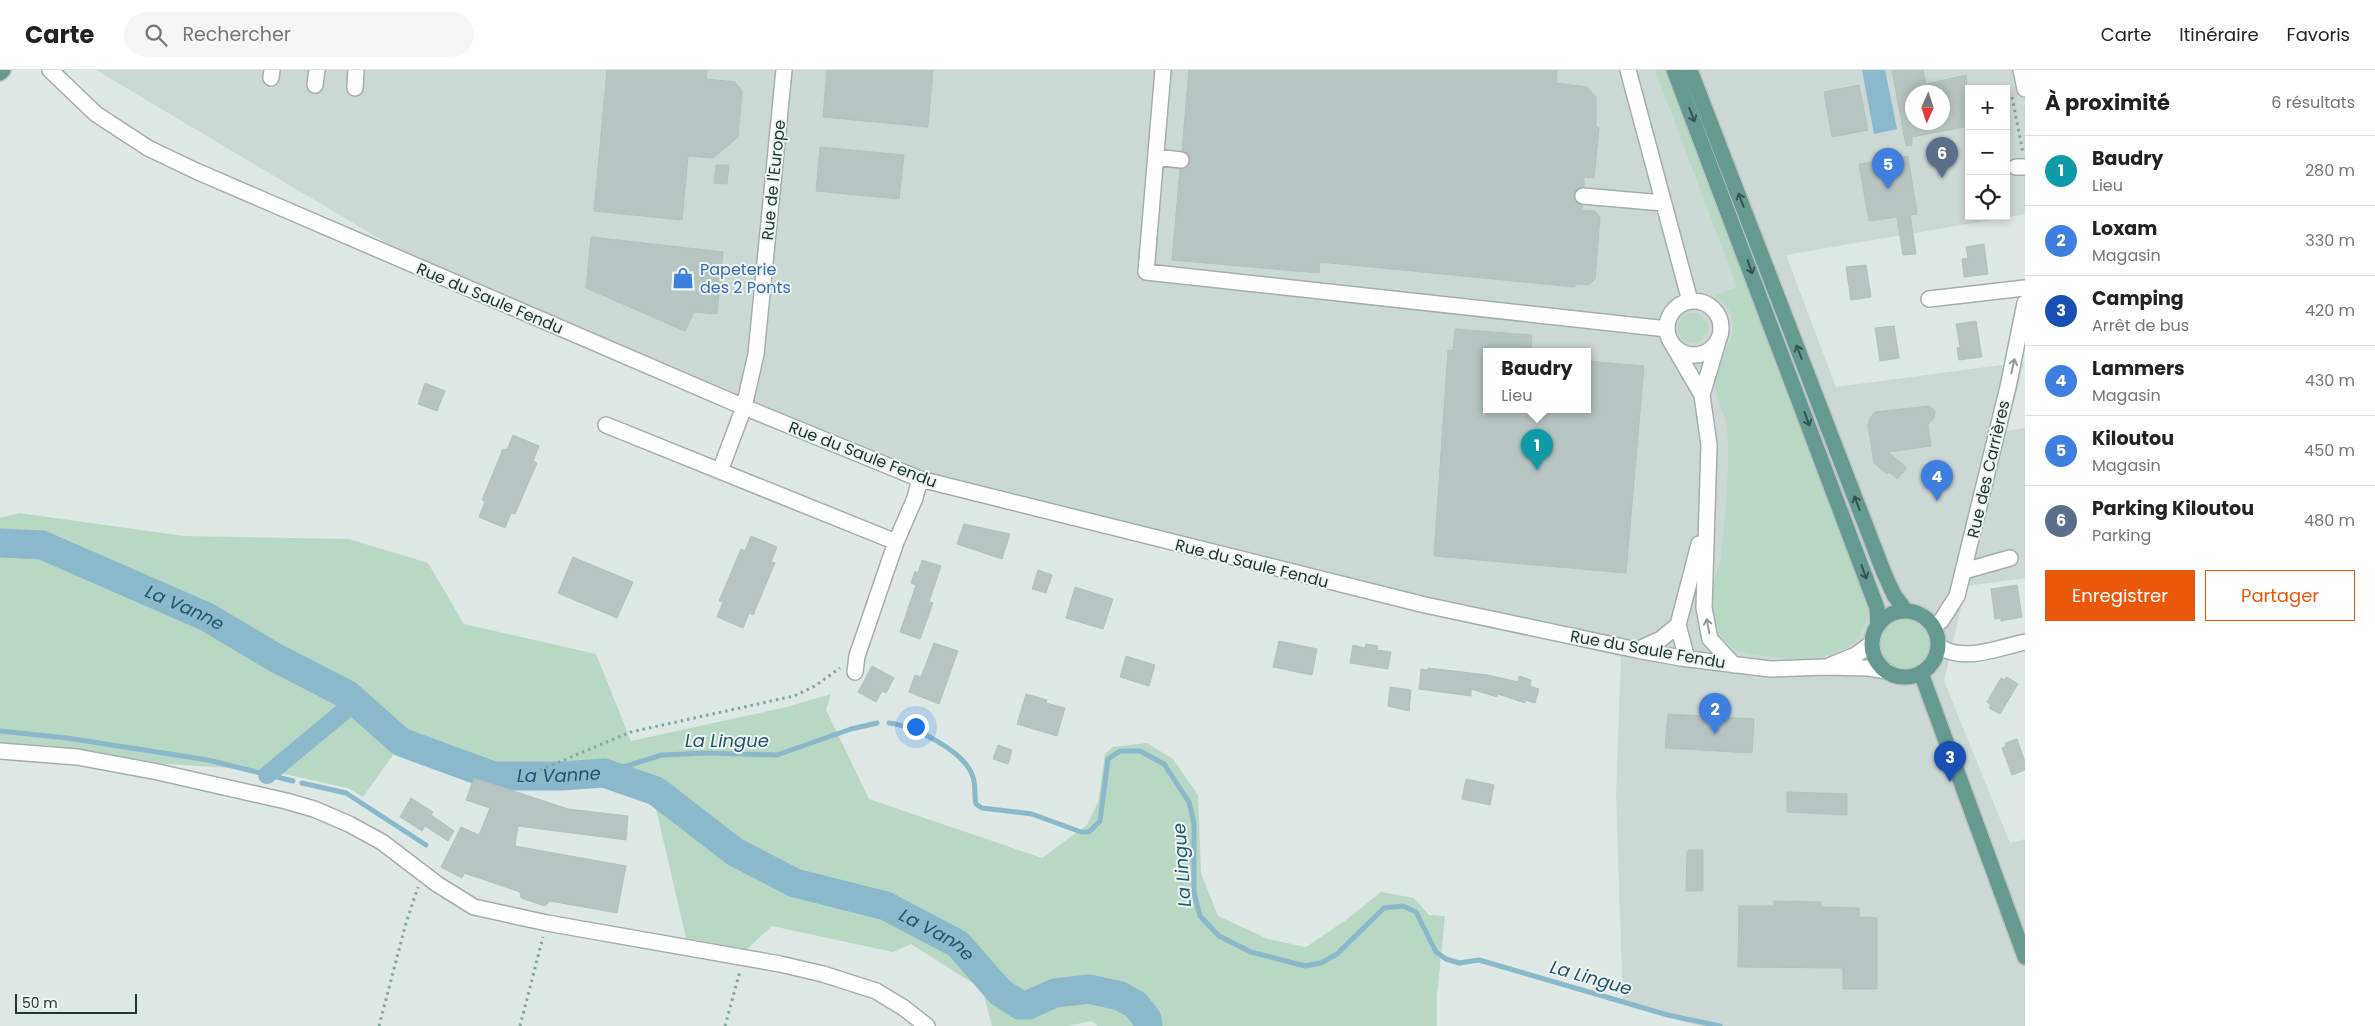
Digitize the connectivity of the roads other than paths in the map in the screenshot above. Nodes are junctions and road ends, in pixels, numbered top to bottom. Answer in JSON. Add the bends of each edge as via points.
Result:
{"nodes":[{"id":1,"x":3,"y":70,"type":"edge"},
{"id":2,"x":356,"y":70,"type":"edge"},
{"id":3,"x":784,"y":70,"type":"edge"},
{"id":4,"x":1163,"y":70,"type":"edge"},
{"id":5,"x":1628,"y":70,"type":"edge"},
{"id":6,"x":1674,"y":70,"type":"edge"},
{"id":7,"x":1690,"y":70,"type":"edge"},
{"id":8,"x":2021,"y":70,"type":"edge"},
{"id":9,"x":52,"y":72,"type":"edge"},
{"id":10,"x":0,"y":73,"type":"edge"},
{"id":11,"x":355,"y":88,"type":"dead end"},
{"id":12,"x":2018,"y":89,"type":"edge"},
{"id":13,"x":1156,"y":157,"type":"junction"},
{"id":14,"x":1181,"y":160,"type":"dead end"},
{"id":15,"x":1583,"y":196,"type":"dead end"},
{"id":16,"x":1663,"y":203,"type":"junction"},
{"id":17,"x":2025,"y":288,"type":"edge"},
{"id":18,"x":1930,"y":299,"type":"dead end"},
{"id":19,"x":1690,"y":301,"type":"junction"},
{"id":20,"x":2025,"y":303,"type":"edge"},
{"id":21,"x":1667,"y":328,"type":"junction"},
{"id":22,"x":1720,"y":336,"type":"junction"},
{"id":23,"x":1674,"y":347,"type":"junction"},
{"id":24,"x":1702,"y":395,"type":"junction"},
{"id":25,"x":744,"y":407,"type":"junction"},
{"id":26,"x":606,"y":426,"type":"dead end"},
{"id":27,"x":720,"y":472,"type":"junction"},
{"id":28,"x":920,"y":480,"type":"junction"},
{"id":29,"x":1706,"y":511,"type":"junction"},
{"id":30,"x":896,"y":542,"type":"junction"},
{"id":31,"x":2010,"y":558,"type":"dead end"},
{"id":32,"x":1964,"y":571,"type":"junction"},
{"id":33,"x":1906,"y":611,"type":"junction"},
{"id":34,"x":1678,"y":625,"type":"junction"},
{"id":35,"x":1878,"y":625,"type":"junction"},
{"id":36,"x":1932,"y":626,"type":"junction"},
{"id":37,"x":2025,"y":642,"type":"edge"},
{"id":38,"x":1872,"y":643,"type":"junction"},
{"id":39,"x":1938,"y":646,"type":"junction"},
{"id":40,"x":1637,"y":650,"type":"junction"},
{"id":41,"x":1687,"y":658,"type":"junction"},
{"id":42,"x":1734,"y":665,"type":"junction"},
{"id":43,"x":1825,"y":667,"type":"junction"},
{"id":44,"x":1887,"y":671,"type":"junction"},
{"id":45,"x":855,"y":672,"type":"dead end"},
{"id":46,"x":1921,"y":673,"type":"junction"},
{"id":47,"x":0,"y":751,"type":"edge"},
{"id":48,"x":2025,"y":957,"type":"edge"},
{"id":49,"x":927,"y":1026,"type":"edge"}],
"edges":[{"from":1,"to":10,"type":"main road"},
{"from":2,"to":11,"type":"street"},
{"from":3,"to":25,"type":"street","name":"Rue de l'Europe","via":[[756,354]]},
{"from":4,"to":13,"type":"street"},
{"from":5,"to":16,"type":"street"},
{"from":6,"to":35,"type":"main road","one_way":true,"via":[[1877,608]]},
{"from":33,"to":7,"type":"main road","one_way":true,"via":[[1894,595],[1880,565]]},
{"from":8,"to":12,"type":"street"},
{"from":9,"to":25,"type":"street","name":"Rue du Saule Fendu","via":[[96,114],[148,148]]},
{"from":13,"to":14,"type":"street"},
{"from":13,"to":21,"type":"street","via":[[1146,272]]},
{"from":15,"to":16,"type":"street"},
{"from":16,"to":19,"type":"street"},
{"from":17,"to":18,"type":"street"},
{"from":19,"to":21,"type":"street","via":[[1676,308]]},
{"from":19,"to":22,"type":"street","via":[[1714,310],[1721,327]]},
{"from":32,"to":20,"type":"street","name":"Rue des Carrières","one_way":true,"via":[[1995,422]]},
{"from":21,"to":23,"type":"street"},
{"from":22,"to":23,"type":"street","via":[[1704,353],[1688,354]]},
{"from":22,"to":24,"type":"street"},
{"from":23,"to":24,"type":"street"},
{"from":24,"to":29,"type":"street","via":[[1708,445]]},
{"from":25,"to":27,"type":"street","name":"Rue de l'Europe"},
{"from":25,"to":28,"type":"street","name":"Rue du Saule Fendu"},
{"from":26,"to":27,"type":"street"},
{"from":27,"to":30,"type":"street"},
{"from":28,"to":30,"type":"street"},
{"from":28,"to":40,"type":"street","name":"Rue du Saule Fendu","via":[[1425,605]]},
{"from":29,"to":34,"type":"street"},
{"from":42,"to":29,"type":"street","one_way":true,"via":[[1710,639],[1704,608]]},
{"from":30,"to":45,"type":"street","via":[[857,656]]},
{"from":31,"to":32,"type":"street"},
{"from":32,"to":36,"type":"street","name":"Rue des Carrières","via":[[1958,596],[1941,621]]},
{"from":33,"to":35,"type":"main road","via":[[1895,612]]},
{"from":33,"to":36,"type":"main road","via":[[1921,615]]},
{"from":34,"to":40,"type":"street","via":[[1661,640]]},
{"from":34,"to":41,"type":"street"},
{"from":35,"to":38,"type":"main road"},
{"from":36,"to":39,"type":"main road"},
{"from":37,"to":39,"type":"street","via":[[1973,654],[1953,653]]},
{"from":38,"to":43,"type":"street","name":"Rue du Saule Fendu","via":[[1856,655]]},
{"from":38,"to":44,"type":"main road","via":[[1877,661]]},
{"from":39,"to":46,"type":"main road","via":[[1933,661]]},
{"from":40,"to":41,"type":"street","name":"Rue du Saule Fendu"},
{"from":41,"to":42,"type":"street","name":"Rue du Saule Fendu"},
{"from":42,"to":43,"type":"street","name":"Rue du Saule Fendu","via":[[1770,669]]},
{"from":43,"to":44,"type":"street","name":"Rue du Saule Fendu"},
{"from":44,"to":46,"type":"main road","via":[[1902,677]]},
{"from":46,"to":48,"type":"main road"},
{"from":47,"to":49,"type":"street","via":[[77,758],[286,800],[349,824],[382,842],[474,907],[780,964],[851,982],[890,998]]}]}
